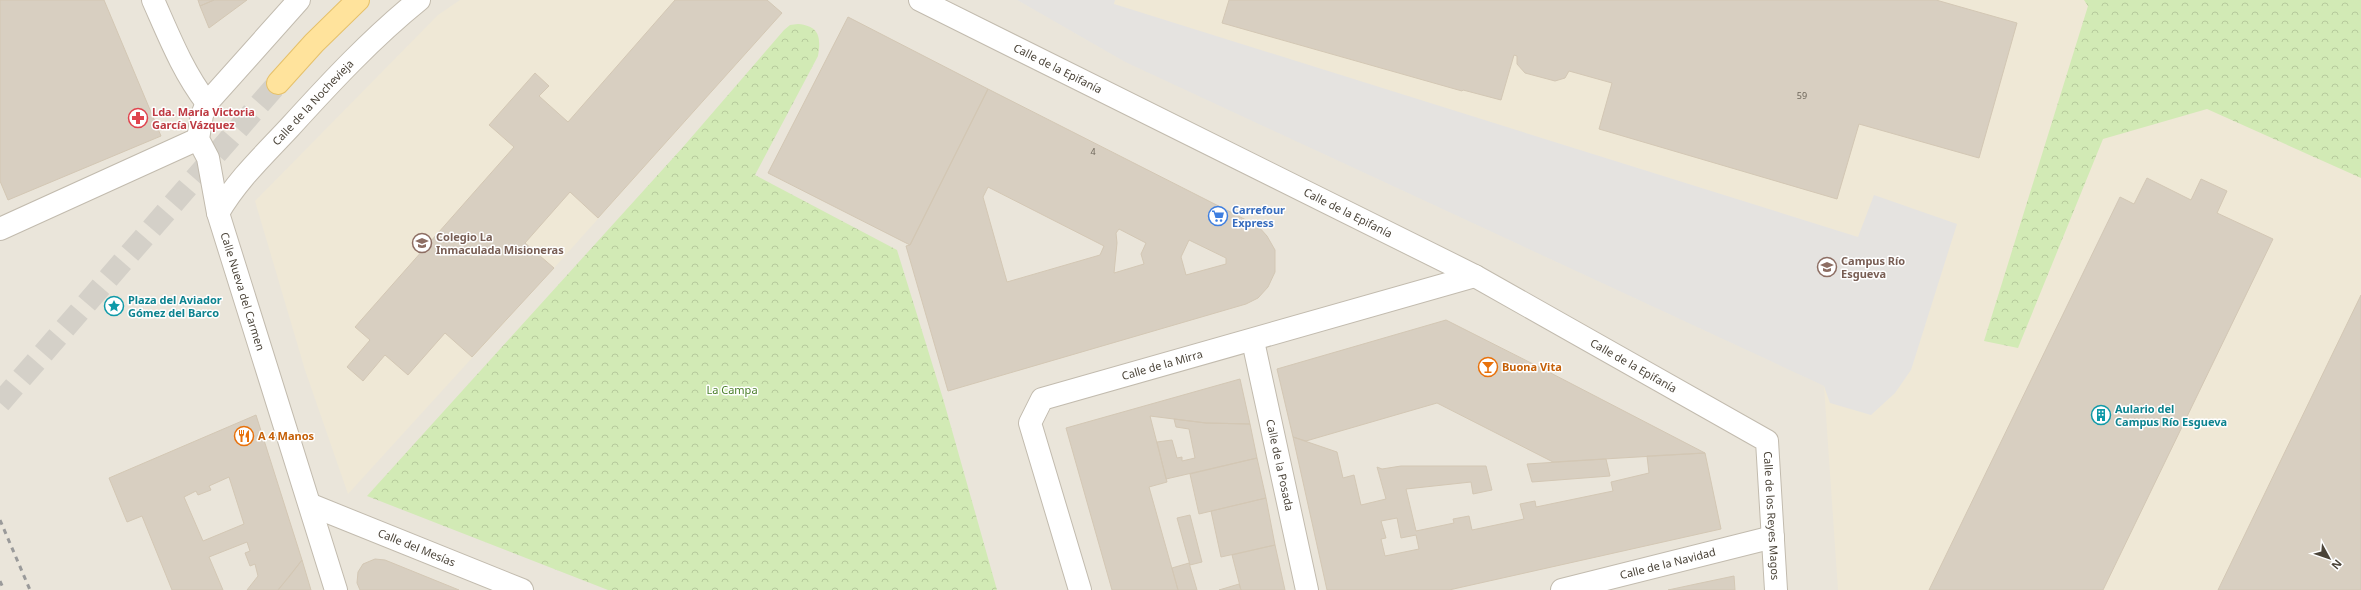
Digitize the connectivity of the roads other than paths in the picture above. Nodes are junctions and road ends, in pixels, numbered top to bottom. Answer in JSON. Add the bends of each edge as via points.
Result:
{"nodes":[{"id":1,"x":153,"y":0,"type":"edge"},
{"id":2,"x":299,"y":0,"type":"edge"},
{"id":3,"x":358,"y":0,"type":"edge"},
{"id":4,"x":419,"y":0,"type":"edge"},
{"id":5,"x":920,"y":0,"type":"edge"},
{"id":6,"x":278,"y":83,"type":"tunnel mouth"},
{"id":7,"x":207,"y":103,"type":"junction"},
{"id":8,"x":198,"y":139,"type":"junction"},
{"id":9,"x":218,"y":213,"type":"junction"},
{"id":10,"x":0,"y":229,"type":"edge"},
{"id":11,"x":1475,"y":276,"type":"junction"},
{"id":12,"x":1253,"y":341,"type":"junction"},
{"id":13,"x":1767,"y":441,"type":"joint"},
{"id":14,"x":311,"y":505,"type":"junction"},
{"id":15,"x":1773,"y":537,"type":"junction"},
{"id":16,"x":336,"y":590,"type":"edge"},
{"id":17,"x":522,"y":590,"type":"edge"},
{"id":18,"x":1080,"y":590,"type":"edge"},
{"id":19,"x":1307,"y":590,"type":"edge"},
{"id":20,"x":1562,"y":590,"type":"edge"},
{"id":21,"x":1776,"y":590,"type":"edge"}],
"edges":[{"from":1,"to":7,"type":"street","via":[[193,85]]},
{"from":2,"to":7,"type":"street"},
{"from":3,"to":6,"type":"main road"},
{"from":4,"to":9,"type":"street","name":"Calle de la Nochevieja","via":[[391,22],[340,73],[251,168],[229,194]]},
{"from":5,"to":11,"type":"street","name":"Calle de la Epifanía"},
{"from":7,"to":8,"type":"street"},
{"from":8,"to":9,"type":"street","name":"Calle Nueva del Carmen","via":[[208,158]]},
{"from":8,"to":10,"type":"street"},
{"from":9,"to":14,"type":"street","name":"Calle Nueva del Carmen"},
{"from":11,"to":12,"type":"street","name":"Calle de la Mirra"},
{"from":11,"to":13,"type":"street","name":"Calle de la Epifanía"},
{"from":12,"to":18,"type":"street","name":"Calle de la Mirra","via":[[1042,399],[1030,423]]},
{"from":12,"to":19,"type":"street","name":"Calle de la Posada"},
{"from":13,"to":15,"type":"street","name":"Calle de los Reyes Magos"},
{"from":14,"to":16,"type":"street","name":"Calle Nueva del Carmen"},
{"from":14,"to":17,"type":"street","name":"Calle del Mesías"},
{"from":15,"to":20,"type":"street","name":"Calle de la Navidad"},
{"from":15,"to":21,"type":"street","name":"Calle de los Reyes Magos"}]}
